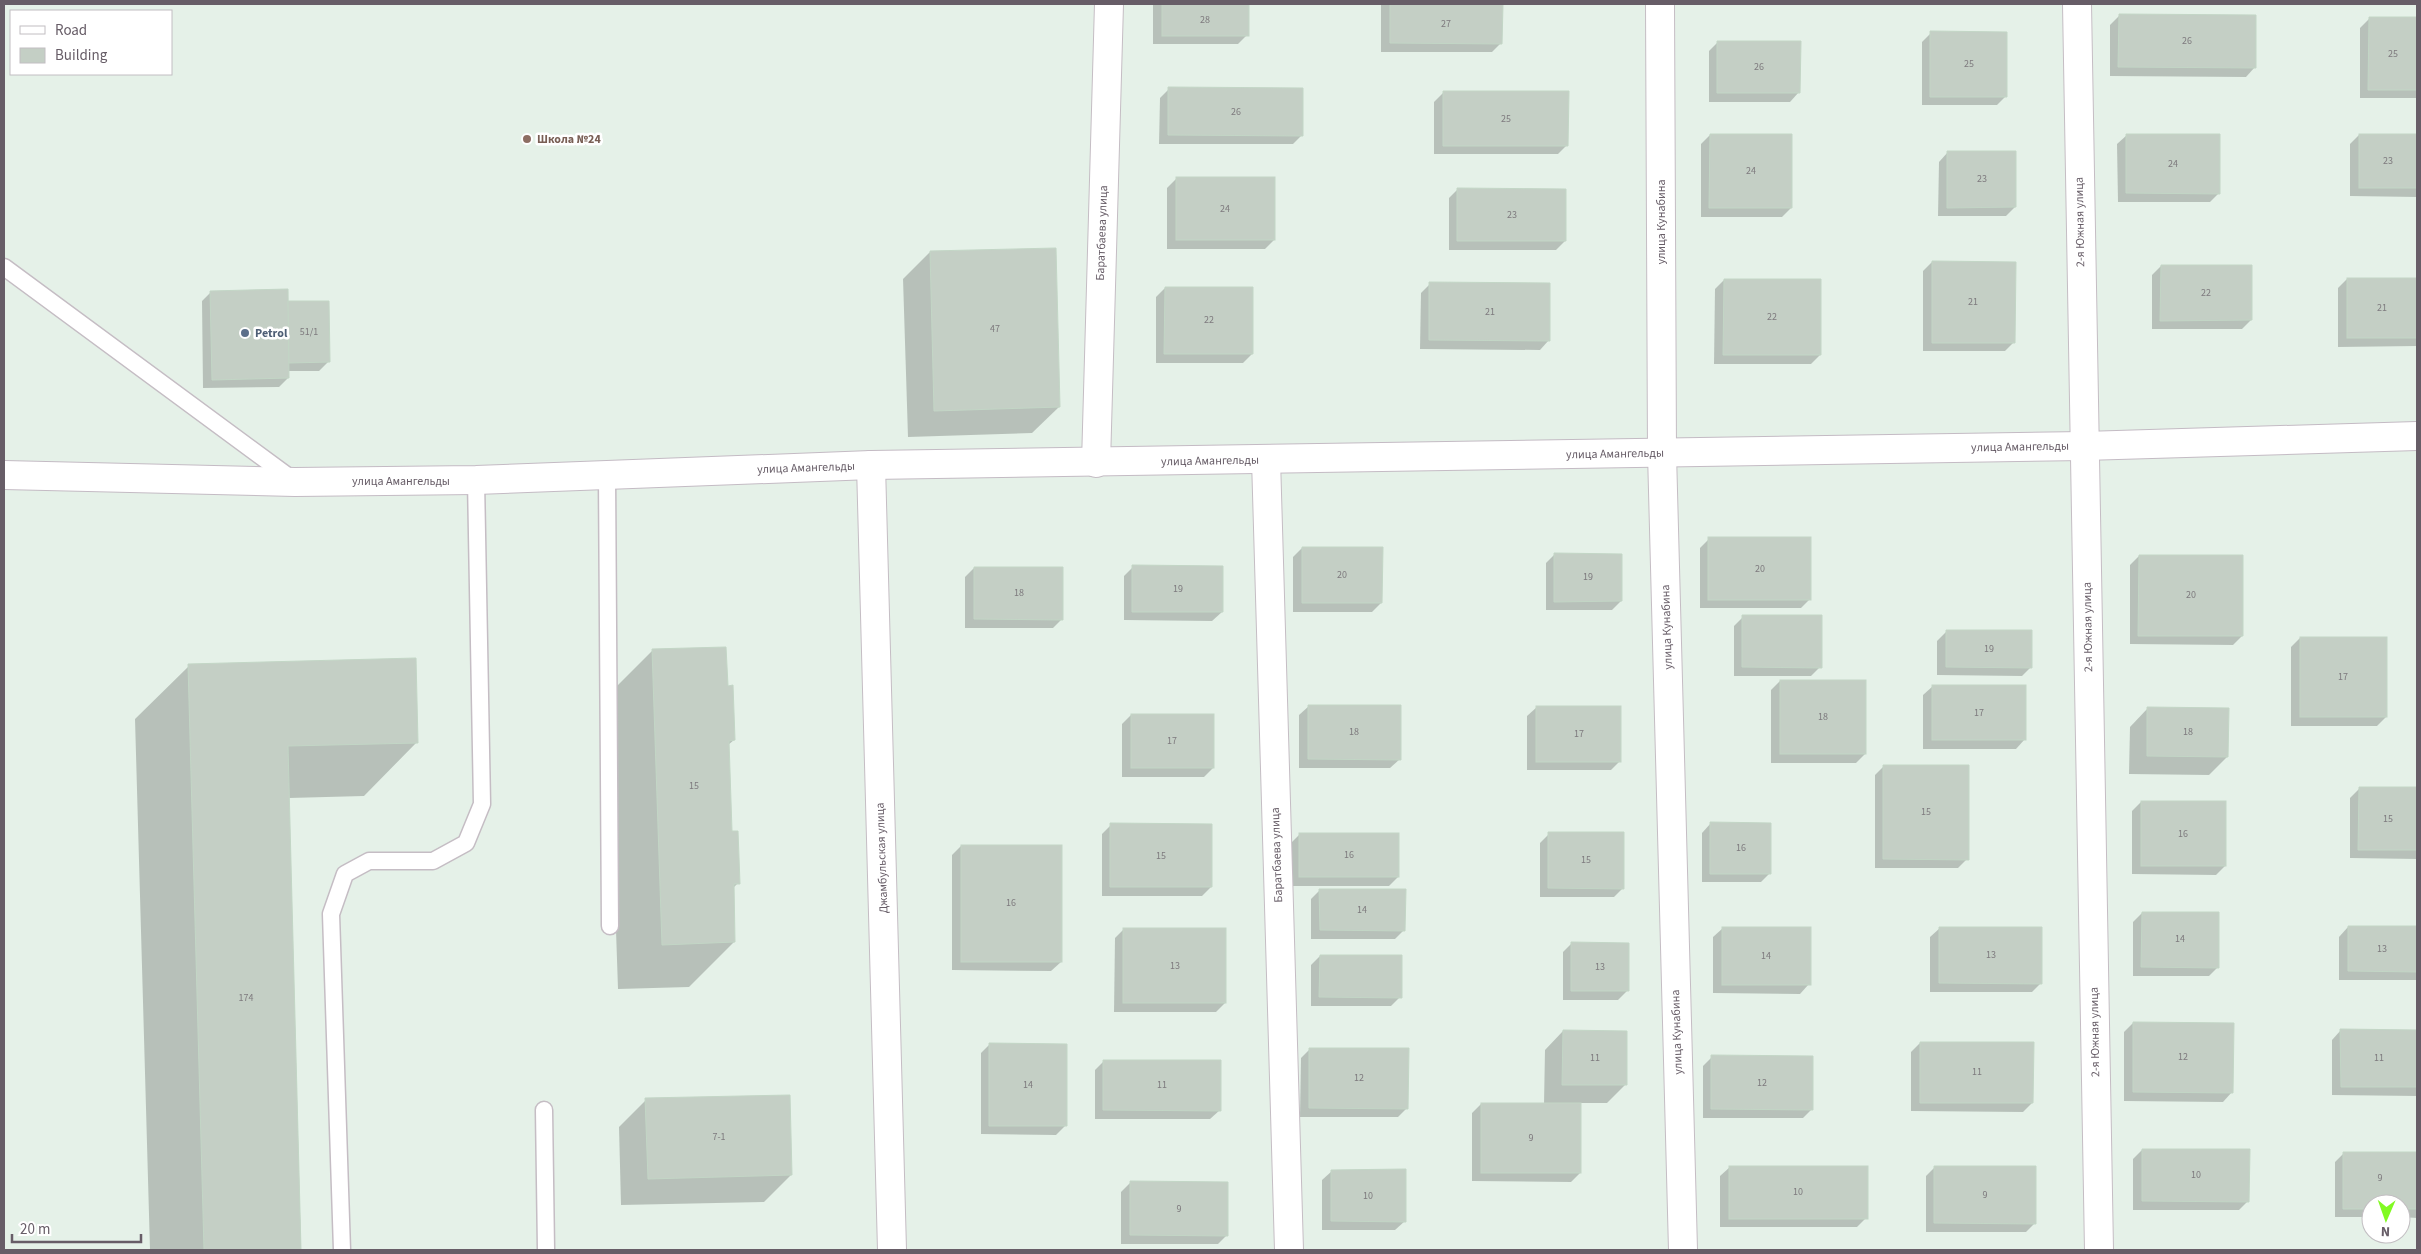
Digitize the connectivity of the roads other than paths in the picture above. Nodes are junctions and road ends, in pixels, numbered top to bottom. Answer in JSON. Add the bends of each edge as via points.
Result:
{"nodes":[{"id":1,"x":1109,"y":4,"type":"edge"},
{"id":2,"x":1660,"y":4,"type":"edge"},
{"id":3,"x":2077,"y":4,"type":"edge"},
{"id":4,"x":4,"y":267,"type":"edge"},
{"id":5,"x":2417,"y":436,"type":"edge"},
{"id":6,"x":2084,"y":446,"type":"junction"},
{"id":7,"x":1662,"y":453,"type":"junction"},
{"id":8,"x":1266,"y":460,"type":"junction"},
{"id":9,"x":1096,"y":463,"type":"junction"},
{"id":10,"x":871,"y":465,"type":"junction"},
{"id":11,"x":4,"y":475,"type":"edge"},
{"id":12,"x":607,"y":475,"type":"junction"},
{"id":13,"x":476,"y":480,"type":"junction"},
{"id":14,"x":295,"y":482,"type":"junction"},
{"id":15,"x":610,"y":926,"type":"dead end"},
{"id":16,"x":544,"y":1110,"type":"dead end"},
{"id":17,"x":342,"y":1250,"type":"edge"},
{"id":18,"x":546,"y":1250,"type":"edge"},
{"id":19,"x":892,"y":1250,"type":"edge"},
{"id":20,"x":1289,"y":1250,"type":"edge"},
{"id":21,"x":1683,"y":1250,"type":"edge"},
{"id":22,"x":2099,"y":1250,"type":"edge"}],
"edges":[{"from":1,"to":9,"type":"street","name":"Баратбаева улица"},
{"from":2,"to":7,"type":"street","name":"улица Кунабина"},
{"from":3,"to":6,"type":"street","name":"2-я Южная улица"},
{"from":4,"to":14,"type":"lane"},
{"from":5,"to":6,"type":"street","name":"улица Амангельды"},
{"from":6,"to":7,"type":"street","name":"улица Амангельды"},
{"from":6,"to":22,"type":"street","name":"2-я Южная улица"},
{"from":7,"to":8,"type":"street","name":"улица Амангельды"},
{"from":7,"to":21,"type":"street","name":"улица Кунабина"},
{"from":8,"to":9,"type":"street","name":"улица Амангельды"},
{"from":8,"to":20,"type":"street","name":"Баратбаева улица"},
{"from":9,"to":10,"type":"street","name":"улица Амангельды"},
{"from":10,"to":12,"type":"street","name":"улица Амангельды"},
{"from":10,"to":19,"type":"street","name":"Джамбульская улица"},
{"from":11,"to":14,"type":"street","name":"улица Амангельды"},
{"from":12,"to":13,"type":"street","name":"улица Амангельды"},
{"from":12,"to":15,"type":"lane"},
{"from":13,"to":14,"type":"street","name":"улица Амангельды"},
{"from":13,"to":17,"type":"lane","via":[[482,804],[466,843],[433,862],[369,861],[345,874],[332,914]]},
{"from":16,"to":18,"type":"lane"}]}
